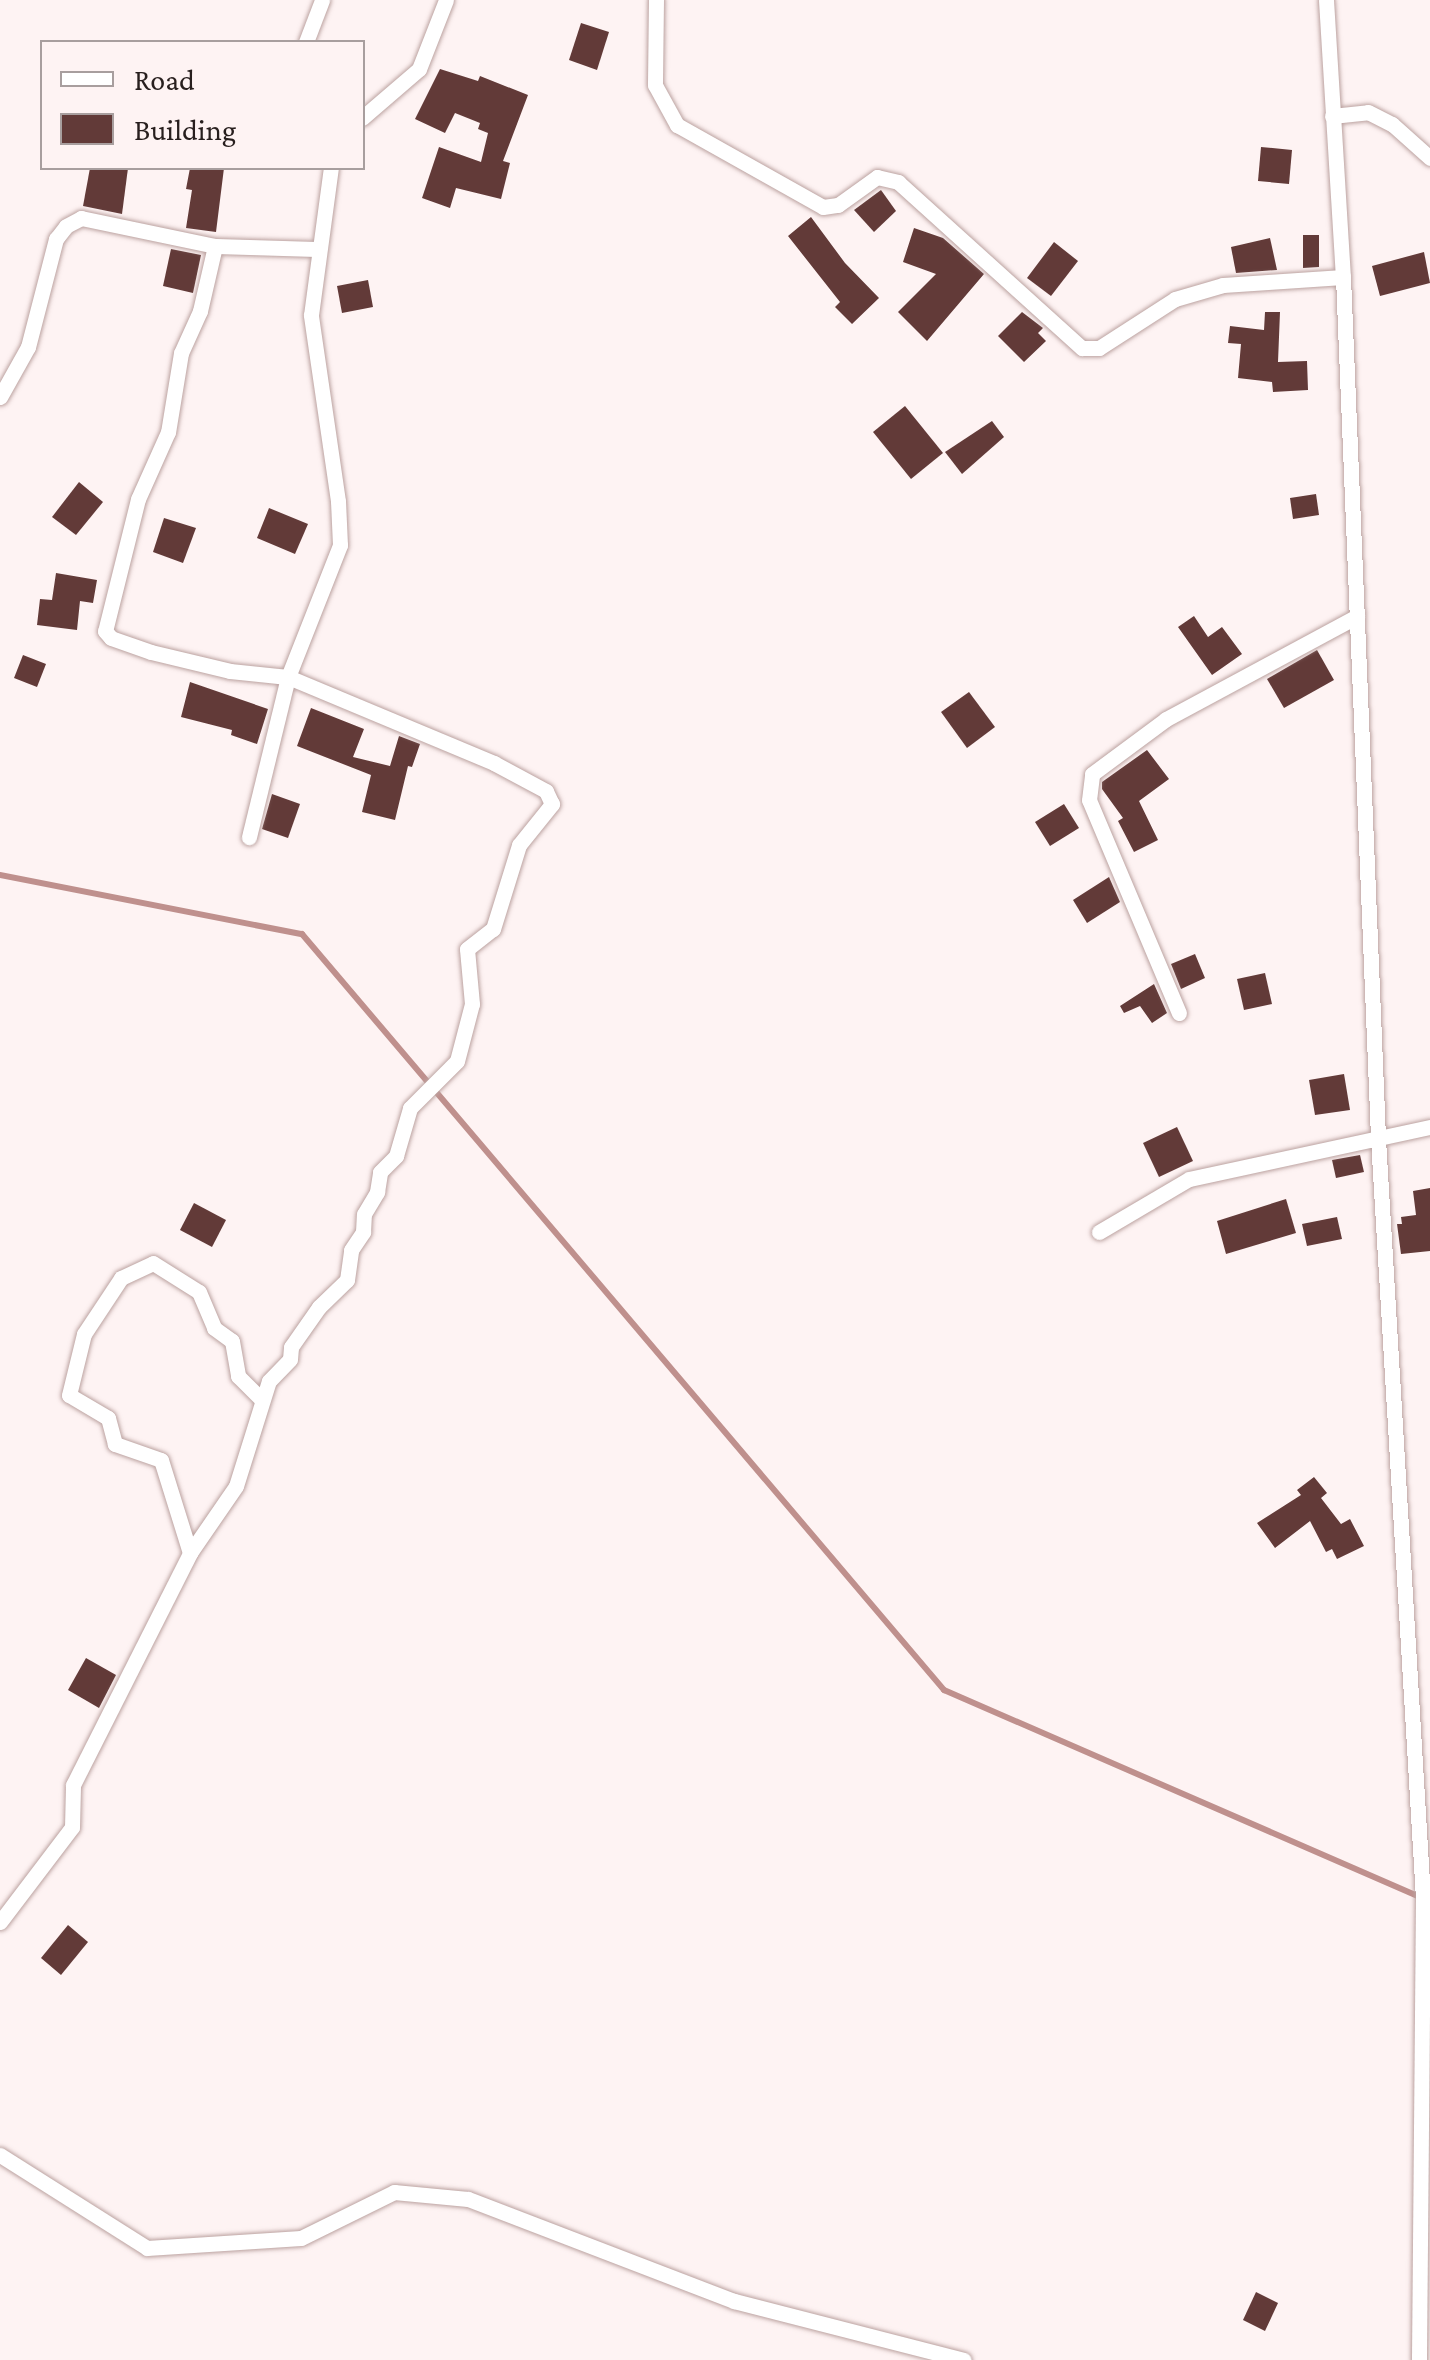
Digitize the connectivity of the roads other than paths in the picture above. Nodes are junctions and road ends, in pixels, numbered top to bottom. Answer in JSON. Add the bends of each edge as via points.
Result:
{"nodes":[{"id":1,"x":322,"y":0,"type":"edge"},
{"id":2,"x":446,"y":0,"type":"edge"},
{"id":3,"x":656,"y":0,"type":"edge"},
{"id":4,"x":1326,"y":0,"type":"edge"},
{"id":5,"x":307,"y":40,"type":"edge"},
{"id":6,"x":365,"y":115,"type":"edge"},
{"id":7,"x":1332,"y":116,"type":"junction"},
{"id":8,"x":1430,"y":158,"type":"edge"},
{"id":9,"x":331,"y":170,"type":"edge"},
{"id":10,"x":215,"y":246,"type":"junction"},
{"id":11,"x":316,"y":249,"type":"junction"},
{"id":12,"x":1343,"y":277,"type":"junction"},
{"id":13,"x":0,"y":397,"type":"edge"},
{"id":14,"x":1357,"y":616,"type":"junction"},
{"id":15,"x":288,"y":677,"type":"junction"},
{"id":16,"x":248,"y":837,"type":"dead end"},
{"id":17,"x":1179,"y":1013,"type":"dead end"},
{"id":18,"x":1430,"y":1127,"type":"edge"},
{"id":19,"x":1378,"y":1140,"type":"junction"},
{"id":20,"x":1098,"y":1232,"type":"dead end"},
{"id":21,"x":262,"y":1400,"type":"junction"},
{"id":22,"x":190,"y":1552,"type":"junction"},
{"id":23,"x":0,"y":1922,"type":"edge"},
{"id":24,"x":0,"y":2155,"type":"edge"},
{"id":25,"x":964,"y":2360,"type":"edge"},
{"id":26,"x":1419,"y":2360,"type":"edge"}],
"edges":[{"from":1,"to":5,"type":"street"},
{"from":2,"to":6,"type":"street","via":[[419,69]]},
{"from":3,"to":12,"type":"street","via":[[656,84],[678,124],[823,207],[838,205],[877,176],[898,182],[1082,348],[1099,348],[1176,299],[1223,285]]},
{"from":4,"to":7,"type":"street"},
{"from":7,"to":8,"type":"street","via":[[1368,112]]},
{"from":7,"to":12,"type":"street"},
{"from":9,"to":11,"type":"street"},
{"from":10,"to":11,"type":"street"},
{"from":10,"to":13,"type":"street","via":[[81,218],[66,226],[56,239],[28,347]]},
{"from":10,"to":15,"type":"street","via":[[182,353],[168,432],[138,499],[105,631],[166,656]]},
{"from":11,"to":15,"type":"street","via":[[311,315],[340,545]]},
{"from":12,"to":14,"type":"street"},
{"from":14,"to":17,"type":"street","via":[[1166,719],[1092,774],[1090,800]]},
{"from":14,"to":19,"type":"street"},
{"from":15,"to":16,"type":"street"},
{"from":15,"to":21,"type":"street","via":[[494,763],[546,791],[552,804],[519,845],[493,930],[466,949],[472,1004],[457,1061],[402,1126],[396,1156],[380,1172],[363,1232],[350,1250],[347,1280],[319,1307]]},
{"from":18,"to":19,"type":"street"},
{"from":19,"to":20,"type":"street","via":[[1190,1179]]},
{"from":19,"to":26,"type":"street","via":[[1423,1899]]},
{"from":21,"to":22,"type":"street","via":[[236,1486]]},
{"from":21,"to":22,"type":"street","via":[[238,1376],[232,1342],[214,1328],[199,1292],[153,1263],[121,1278],[84,1334],[69,1395],[108,1418],[114,1444],[161,1460]]},
{"from":22,"to":23,"type":"street","via":[[73,1785],[72,1827]]},
{"from":24,"to":25,"type":"street","via":[[147,2248],[301,2238],[394,2192],[468,2199],[734,2302]]}]}
